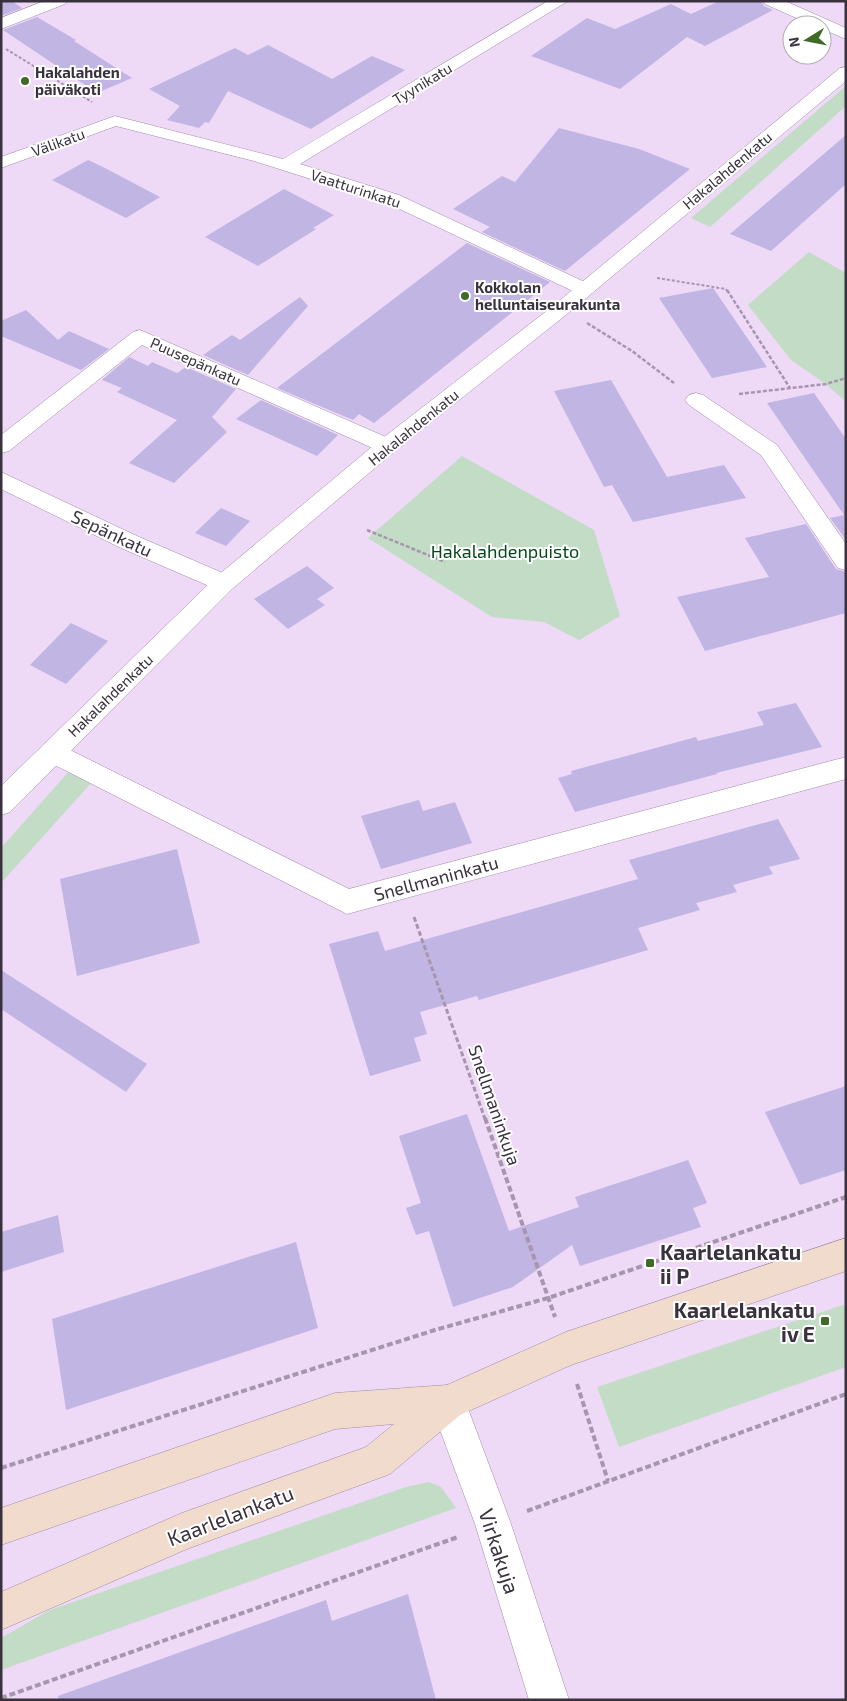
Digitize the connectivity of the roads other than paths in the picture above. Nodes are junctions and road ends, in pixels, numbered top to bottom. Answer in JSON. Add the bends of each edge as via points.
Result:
{"nodes":[{"id":1,"x":59,"y":1,"type":"edge"},
{"id":2,"x":560,"y":1,"type":"edge"},
{"id":3,"x":771,"y":1,"type":"edge"},
{"id":4,"x":1,"y":24,"type":"edge"},
{"id":5,"x":846,"y":34,"type":"edge"},
{"id":6,"x":846,"y":72,"type":"edge"},
{"id":7,"x":116,"y":121,"type":"joint"},
{"id":8,"x":1,"y":163,"type":"edge"},
{"id":9,"x":285,"y":165,"type":"junction"},
{"id":10,"x":584,"y":289,"type":"junction"},
{"id":11,"x":696,"y":400,"type":"road end"},
{"id":12,"x":1,"y":446,"type":"edge"},
{"id":13,"x":387,"y":446,"type":"junction"},
{"id":14,"x":1,"y":480,"type":"edge"},
{"id":15,"x":846,"y":562,"type":"edge"},
{"id":16,"x":224,"y":584,"type":"junction"},
{"id":17,"x":52,"y":752,"type":"junction"},
{"id":18,"x":846,"y":768,"type":"edge"},
{"id":19,"x":1,"y":804,"type":"edge"},
{"id":20,"x":846,"y":1254,"type":"edge"},
{"id":21,"x":448,"y":1403,"type":"junction"},
{"id":22,"x":1,"y":1527,"type":"edge"},
{"id":23,"x":1,"y":1611,"type":"edge"},
{"id":24,"x":549,"y":1700,"type":"edge"}],
"edges":[{"from":1,"to":4,"type":"street"},
{"from":2,"to":9,"type":"street","name":"Tyynikatu"},
{"from":3,"to":5,"type":"street"},
{"from":6,"to":10,"type":"street","name":"Hakalahdenkatu"},
{"from":7,"to":8,"type":"street","name":"Välikatu"},
{"from":7,"to":9,"type":"street","name":"Vaatturinkatu"},
{"from":9,"to":10,"type":"street","name":"Vaatturinkatu","via":[[392,199]]},
{"from":10,"to":13,"type":"street","name":"Hakalahdenkatu"},
{"from":11,"to":15,"type":"street","via":[[769,450]]},
{"from":12,"to":13,"type":"street","name":"Puusepänkatu","via":[[140,336]]},
{"from":13,"to":16,"type":"street","name":"Hakalahdenkatu"},
{"from":14,"to":16,"type":"street","name":"Sepänkatu"},
{"from":16,"to":17,"type":"street","name":"Hakalahdenkatu"},
{"from":17,"to":18,"type":"street","name":"Snellmaninkatu","via":[[347,902]]},
{"from":17,"to":19,"type":"street","name":"Hakalahdenkatu"},
{"from":20,"to":21,"type":"main road","name":"Kaarlelankatu","via":[[566,1349]]},
{"from":21,"to":22,"type":"main road","name":"Kaarlelankatu","via":[[335,1411]]},
{"from":21,"to":23,"type":"main road","name":"Kaarlelankatu","via":[[377,1461],[182,1532]]},
{"from":21,"to":24,"type":"street","name":"Virkakuja","via":[[492,1524]]}]}
